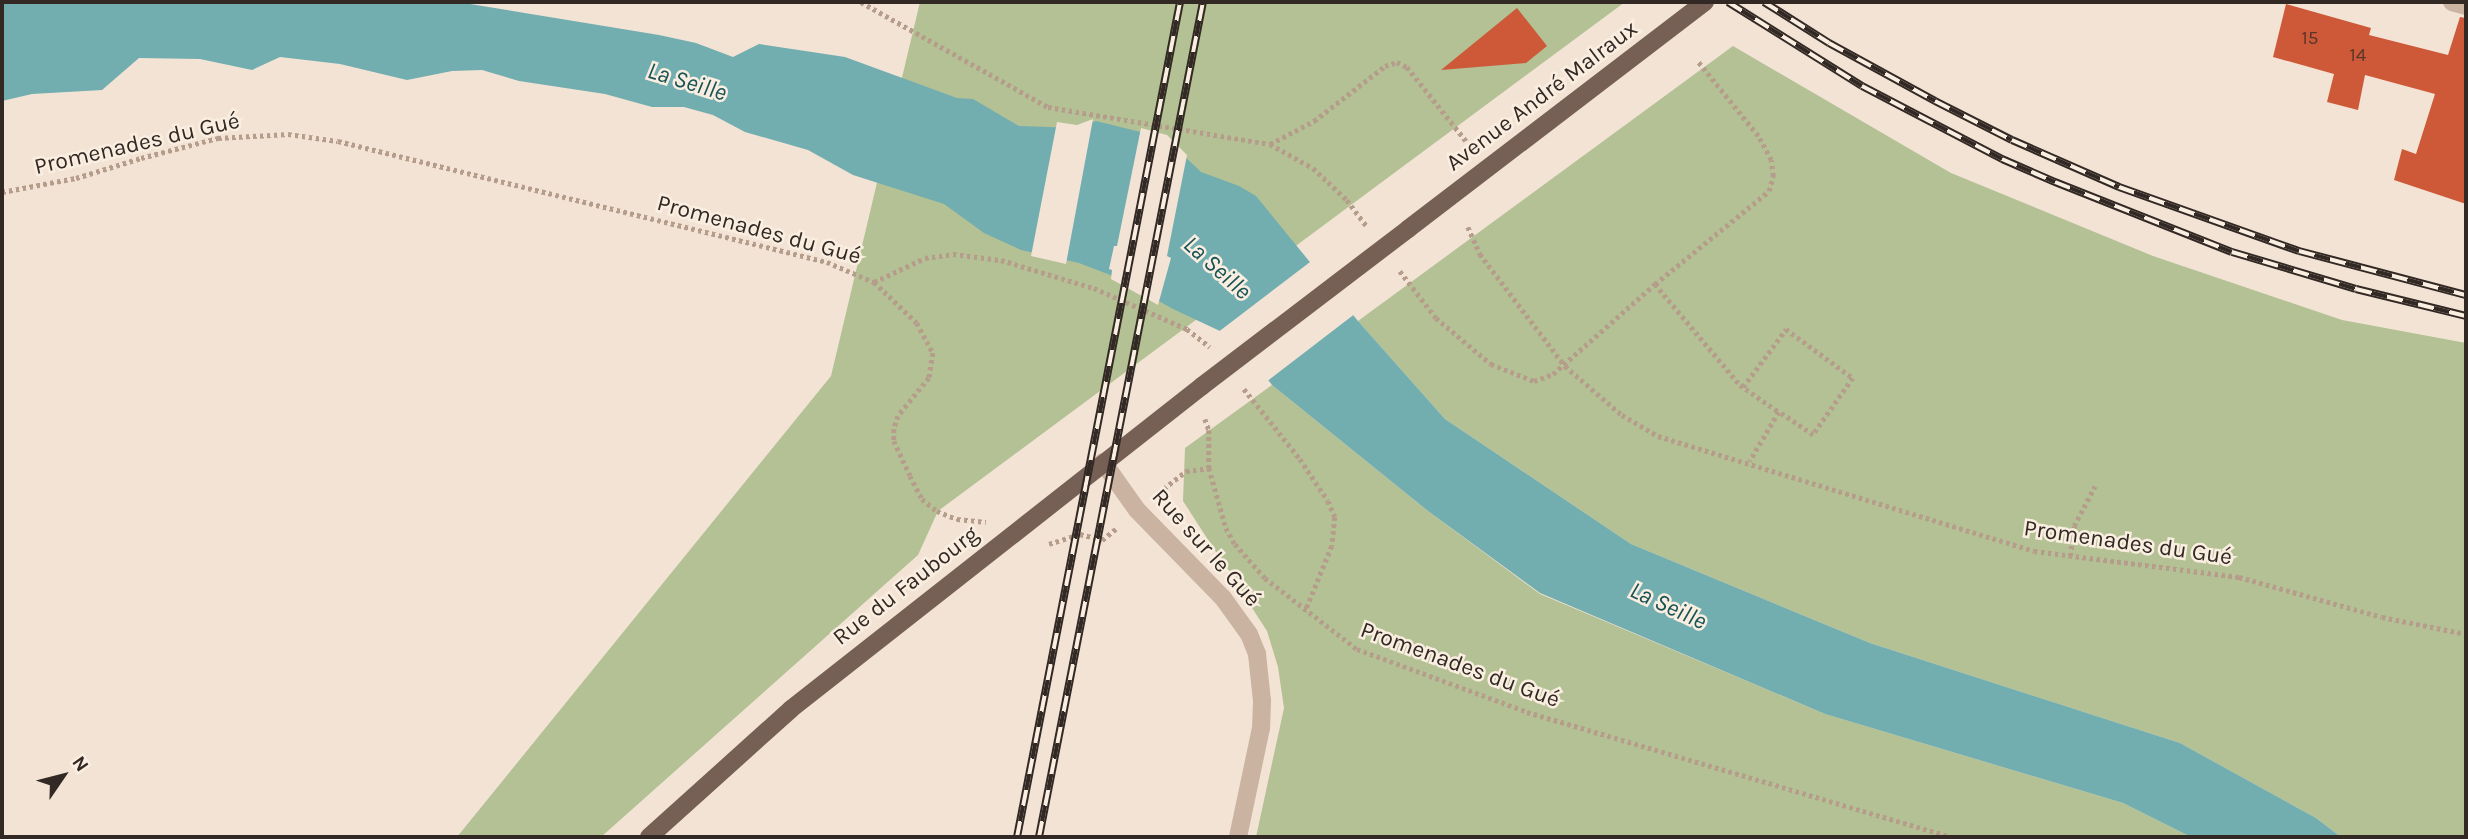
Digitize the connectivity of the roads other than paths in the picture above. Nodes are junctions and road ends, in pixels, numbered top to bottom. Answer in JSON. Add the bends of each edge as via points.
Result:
{"nodes":[{"id":1,"x":1705,"y":2,"type":"edge"},
{"id":2,"x":2452,"y":2,"type":"edge"},
{"id":3,"x":2466,"y":6,"type":"edge"},
{"id":4,"x":1202,"y":386,"type":"joint"},
{"id":5,"x":1103,"y":462,"type":"junction"},
{"id":6,"x":649,"y":837,"type":"edge"},
{"id":7,"x":1238,"y":837,"type":"edge"}],
"edges":[{"from":1,"to":4,"type":"main road","name":"Avenue André Malraux","bridge":true},
{"from":2,"to":3,"type":"street"},
{"from":4,"to":5,"type":"main road","name":"Rue du Faubourg"},
{"from":5,"to":6,"type":"main road","name":"Rue du Faubourg","via":[[791,709]]},
{"from":5,"to":7,"type":"street","name":"Rue sur le Gué","via":[[1137,510],[1223,598],[1249,634],[1257,654],[1261,728]]}]}
